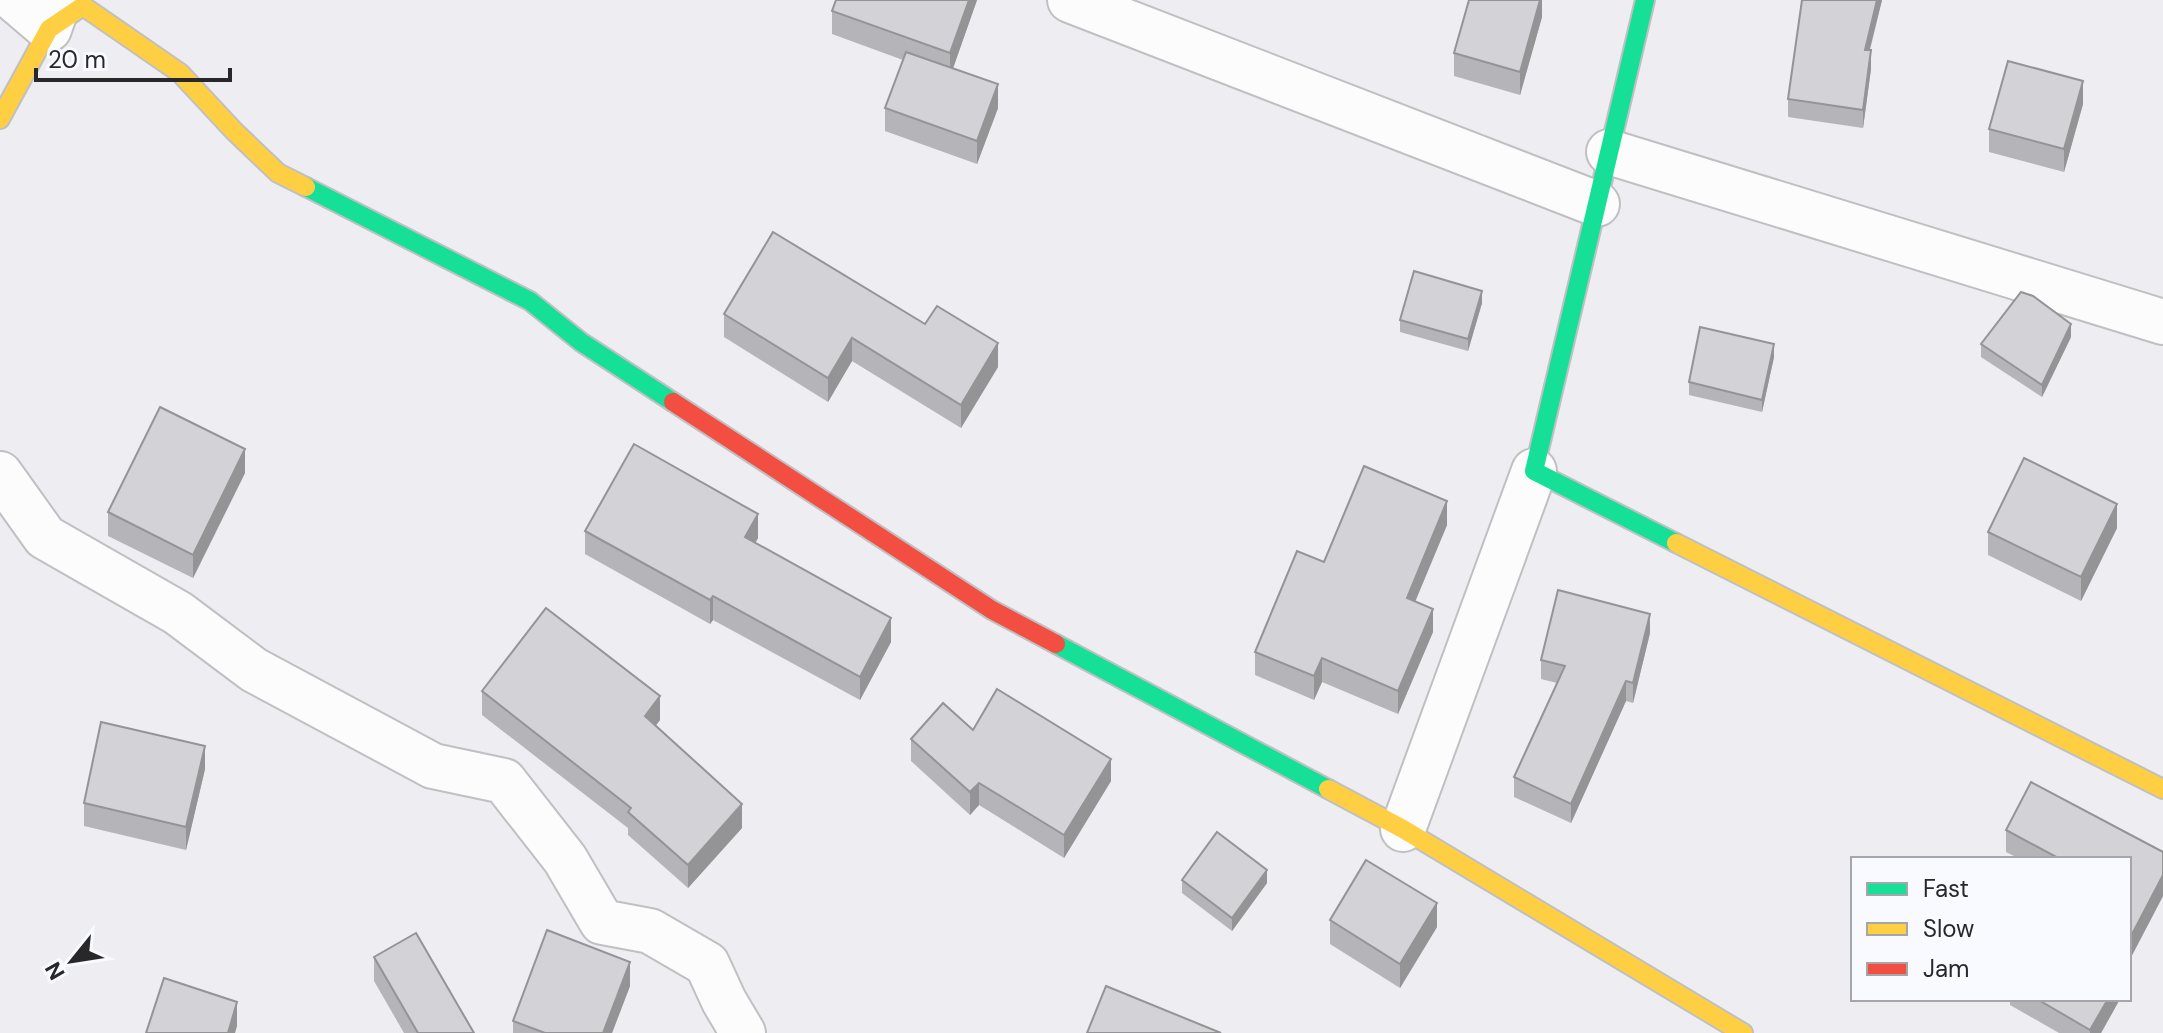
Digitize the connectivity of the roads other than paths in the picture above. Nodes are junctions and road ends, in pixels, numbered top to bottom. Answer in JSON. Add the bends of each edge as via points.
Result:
{"nodes":[{"id":1,"x":15,"y":0,"type":"edge"},
{"id":2,"x":1070,"y":0,"type":"edge"},
{"id":3,"x":1645,"y":0,"type":"edge"},
{"id":4,"x":54,"y":14,"type":"edge"},
{"id":5,"x":0,"y":119,"type":"edge"},
{"id":6,"x":1609,"y":152,"type":"junction"},
{"id":7,"x":1597,"y":204,"type":"junction"},
{"id":8,"x":2163,"y":322,"type":"edge"},
{"id":9,"x":1534,"y":471,"type":"junction"},
{"id":10,"x":0,"y":474,"type":"edge"},
{"id":11,"x":0,"y":507,"type":"edge"},
{"id":12,"x":45,"y":537,"type":"junction"},
{"id":13,"x":2163,"y":789,"type":"edge"},
{"id":14,"x":1403,"y":829,"type":"junction"},
{"id":15,"x":723,"y":1022,"type":"edge"},
{"id":16,"x":1743,"y":1033,"type":"edge"}],
"edges":[{"from":1,"to":4,"type":"street"},
{"from":2,"to":7,"type":"street"},
{"from":3,"to":6,"type":"street"},
{"from":4,"to":5,"type":"street"},
{"from":4,"to":14,"type":"street","via":[[83,6],[180,73],[278,173],[530,301],[581,342],[992,610]]},
{"from":6,"to":7,"type":"street"},
{"from":6,"to":8,"type":"street"},
{"from":7,"to":9,"type":"street"},
{"from":9,"to":13,"type":"street"},
{"from":9,"to":14,"type":"street"},
{"from":10,"to":12,"type":"street"},
{"from":11,"to":12,"type":"street"},
{"from":12,"to":15,"type":"street","via":[[178,613],[254,670],[342,718],[433,766],[504,781],[565,859],[602,922],[650,931],[707,964]]},
{"from":14,"to":16,"type":"street"}]}
